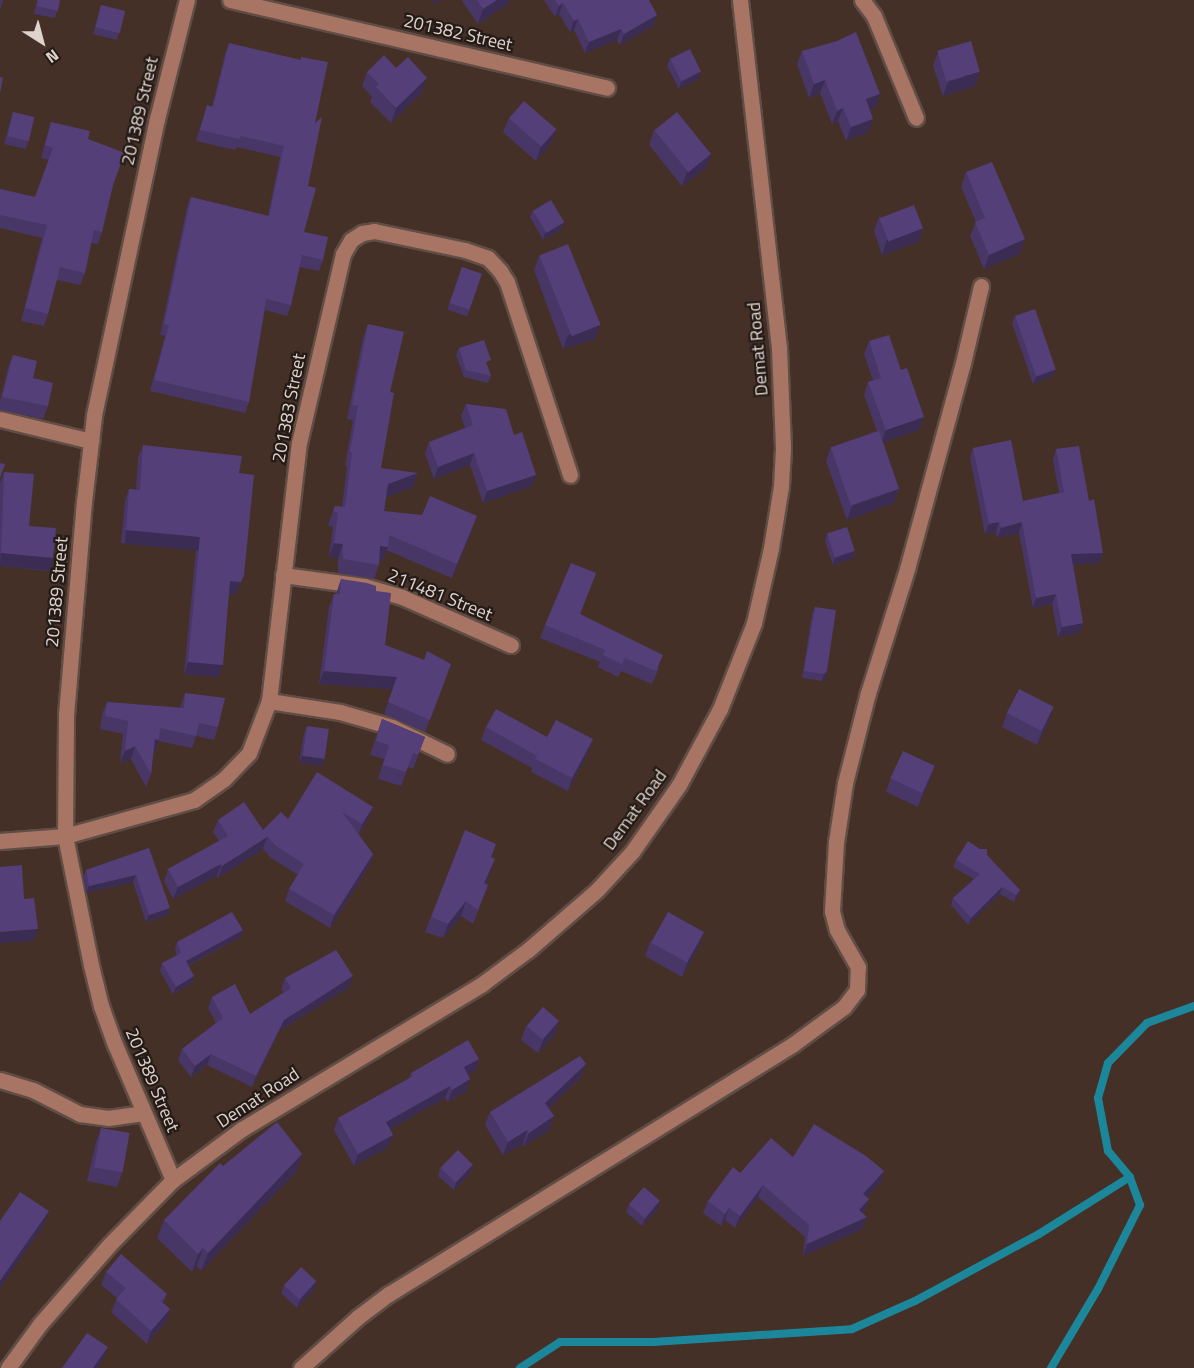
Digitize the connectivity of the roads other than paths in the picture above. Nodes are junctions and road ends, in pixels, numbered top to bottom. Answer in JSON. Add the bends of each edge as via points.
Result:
{"nodes":[{"id":1,"x":187,"y":0,"type":"edge"},
{"id":2,"x":230,"y":0,"type":"edge"},
{"id":3,"x":740,"y":0,"type":"edge"},
{"id":4,"x":862,"y":0,"type":"edge"},
{"id":5,"x":607,"y":88,"type":"dead end"},
{"id":6,"x":916,"y":118,"type":"dead end"},
{"id":7,"x":981,"y":286,"type":"dead end"},
{"id":8,"x":0,"y":419,"type":"edge"},
{"id":9,"x":91,"y":441,"type":"junction"},
{"id":10,"x":570,"y":475,"type":"dead end"},
{"id":11,"x":283,"y":575,"type":"junction"},
{"id":12,"x":511,"y":645,"type":"dead end"},
{"id":13,"x":269,"y":701,"type":"junction"},
{"id":14,"x":447,"y":754,"type":"dead end"},
{"id":15,"x":65,"y":836,"type":"junction"},
{"id":16,"x":0,"y":841,"type":"edge"},
{"id":17,"x":0,"y":1080,"type":"edge"},
{"id":18,"x":144,"y":1113,"type":"junction"},
{"id":19,"x":173,"y":1180,"type":"junction"},
{"id":20,"x":8,"y":1368,"type":"edge"},
{"id":21,"x":301,"y":1368,"type":"edge"}],
"edges":[{"from":1,"to":9,"type":"street","name":"201389 Street","via":[[154,130]]},
{"from":2,"to":5,"type":"street","name":"201382 Street"},
{"from":3,"to":19,"type":"street","name":"Demat Road","via":[[779,348],[783,447],[776,517],[754,623],[720,709],[679,785],[632,852],[597,890],[528,950],[482,984],[242,1129]]},
{"from":4,"to":6,"type":"street","via":[[874,16]]},
{"from":7,"to":21,"type":"street","via":[[907,569],[845,783],[832,911],[837,930],[858,967],[857,990],[844,1007],[792,1045],[389,1294]]},
{"from":8,"to":9,"type":"street"},
{"from":9,"to":15,"type":"street","name":"201389 Street","via":[[66,715]]},
{"from":10,"to":11,"type":"street","name":"201383 Street","via":[[507,282],[500,271],[488,258],[465,250],[374,231],[362,233],[351,240],[343,254],[300,443]]},
{"from":11,"to":12,"type":"street","name":"211481 Street","via":[[364,586],[402,597]]},
{"from":11,"to":13,"type":"street","name":"201383 Street"},
{"from":13,"to":14,"type":"street","via":[[340,712],[392,727]]},
{"from":13,"to":15,"type":"street","name":"201383 Street","via":[[249,753],[224,779],[194,800]]},
{"from":15,"to":16,"type":"street","name":"201383 Street"},
{"from":15,"to":18,"type":"street","name":"201389 Street","via":[[101,1006]]},
{"from":17,"to":18,"type":"street","via":[[33,1090],[80,1114],[108,1118]]},
{"from":18,"to":19,"type":"street","name":"201389 Street"},
{"from":19,"to":20,"type":"street","name":"Demat Road","via":[[63,1297]]}]}
